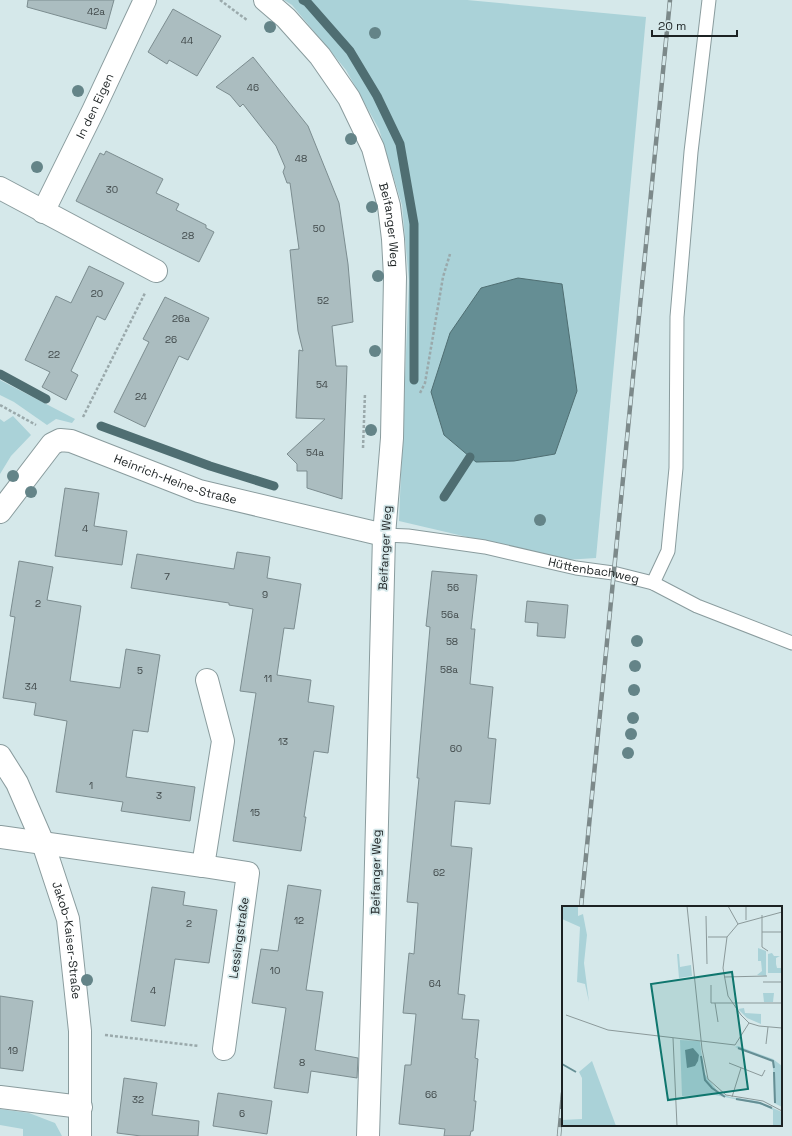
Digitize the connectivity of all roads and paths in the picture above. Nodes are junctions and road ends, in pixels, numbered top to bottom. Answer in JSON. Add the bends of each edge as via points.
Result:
{"nodes":[{"id":1,"x":145,"y":0,"type":"edge"},
{"id":2,"x":220,"y":0,"type":"edge"},
{"id":3,"x":265,"y":0,"type":"edge"},
{"id":4,"x":709,"y":0,"type":"edge"},
{"id":5,"x":251,"y":24,"type":"dead end"},
{"id":6,"x":0,"y":188,"type":"edge"},
{"id":7,"x":43,"y":212,"type":"junction"},
{"id":8,"x":450,"y":254,"type":"dead end"},
{"id":9,"x":156,"y":271,"type":"joint"},
{"id":10,"x":365,"y":390,"type":"dead end"},
{"id":11,"x":419,"y":394,"type":"dead end"},
{"id":12,"x":0,"y":405,"type":"edge"},
{"id":13,"x":35,"y":424,"type":"dead end"},
{"id":14,"x":71,"y":441,"type":"junction"},
{"id":15,"x":363,"y":451,"type":"dead end"},
{"id":16,"x":0,"y":512,"type":"edge"},
{"id":17,"x":384,"y":535,"type":"junction"},
{"id":18,"x":653,"y":583,"type":"junction"},
{"id":19,"x":792,"y":643,"type":"edge"},
{"id":20,"x":207,"y":680,"type":"dead end"},
{"id":21,"x":0,"y":756,"type":"edge"},
{"id":22,"x":0,"y":837,"type":"edge"},
{"id":23,"x":43,"y":843,"type":"junction"},
{"id":24,"x":203,"y":866,"type":"junction"},
{"id":25,"x":80,"y":1032,"type":"junction"},
{"id":26,"x":224,"y":1049,"type":"joint"},
{"id":27,"x":0,"y":1097,"type":"edge"},
{"id":28,"x":81,"y":1107,"type":"junction"},
{"id":29,"x":80,"y":1136,"type":"edge"},
{"id":30,"x":368,"y":1136,"type":"edge"}],
"edges":[{"from":1,"to":7,"type":"street","name":"In den Eigen"},
{"from":2,"to":5,"type":"path"},
{"from":3,"to":17,"type":"street","name":"Beifanger Weg","via":[[286,18],[320,56],[349,98],[373,148],[389,206],[395,277],[392,438]]},
{"from":4,"to":18,"type":"lane","via":[[691,152],[677,317],[676,468],[668,551]]},
{"from":6,"to":7,"type":"street"},
{"from":7,"to":9,"type":"street"},
{"from":8,"to":11,"type":"path","via":[[443,278],[425,383]]},
{"from":9,"to":14,"type":"path"},
{"from":10,"to":15,"type":"path"},
{"from":12,"to":13,"type":"path"},
{"from":14,"to":16,"type":"street","via":[[60,440],[52,444]]},
{"from":14,"to":17,"type":"street","name":"Heinrich-Heine-Straße","via":[[199,491]]},
{"from":17,"to":18,"type":"lane","name":"Hüttenbachweg","via":[[485,547]]},
{"from":17,"to":30,"type":"street","name":"Beifanger Weg"},
{"from":18,"to":19,"type":"lane","name":"Hüttenbachweg","via":[[697,606]]},
{"from":20,"to":24,"type":"street","via":[[223,741]]},
{"from":21,"to":23,"type":"street","name":"Jakob-Kaiser-Straße","via":[[17,783]]},
{"from":22,"to":23,"type":"street","name":"Lessingstraße"},
{"from":23,"to":24,"type":"street","name":"Lessingstraße"},
{"from":23,"to":25,"type":"street","name":"Jakob-Kaiser-Straße","via":[[68,919]]},
{"from":24,"to":26,"type":"street","name":"Lessingstraße","via":[[248,874]]},
{"from":25,"to":26,"type":"path"},
{"from":25,"to":28,"type":"street","name":"Jakob-Kaiser-Straße"},
{"from":27,"to":28,"type":"street"},
{"from":28,"to":29,"type":"street","name":"Jakob-Kaiser-Straße"}]}
